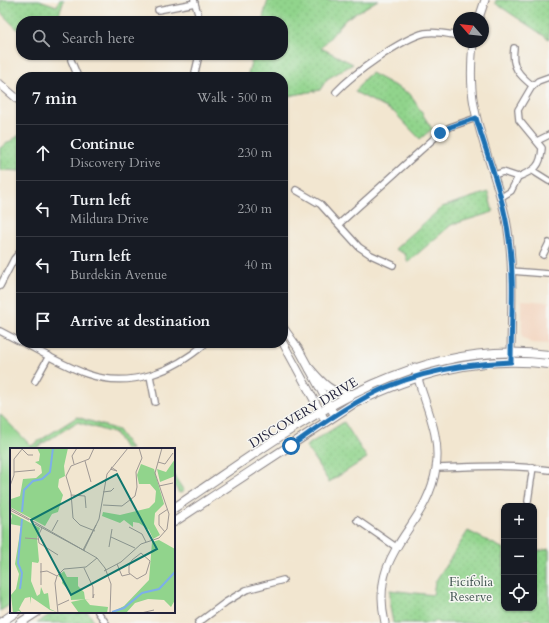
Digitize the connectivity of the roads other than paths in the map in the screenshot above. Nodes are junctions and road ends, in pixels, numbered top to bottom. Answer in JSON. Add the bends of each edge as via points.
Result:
{"nodes":[{"id":1,"x":485,"y":0,"type":"edge"},
{"id":2,"x":194,"y":1,"type":"edge"},
{"id":3,"x":158,"y":10,"type":"dead end"},
{"id":4,"x":480,"y":12,"type":"edge"},
{"id":5,"x":198,"y":16,"type":"edge"},
{"id":6,"x":453,"y":35,"type":"edge"},
{"id":7,"x":473,"y":48,"type":"edge"},
{"id":8,"x":514,"y":48,"type":"dead end"},
{"id":9,"x":71,"y":60,"type":"dead end"},
{"id":10,"x":198,"y":60,"type":"edge"},
{"id":11,"x":76,"y":72,"type":"edge"},
{"id":12,"x":195,"y":72,"type":"edge"},
{"id":13,"x":549,"y":77,"type":"edge"},
{"id":14,"x":0,"y":84,"type":"edge"},
{"id":15,"x":532,"y":86,"type":"junction"},
{"id":16,"x":336,"y":92,"type":"dead end"},
{"id":17,"x":16,"y":98,"type":"edge"},
{"id":18,"x":476,"y":118,"type":"junction"},
{"id":19,"x":549,"y":135,"type":"edge"},
{"id":20,"x":537,"y":141,"type":"junction"},
{"id":21,"x":533,"y":171,"type":"junction"},
{"id":22,"x":494,"y":175,"type":"junction"},
{"id":23,"x":518,"y":177,"type":"junction"},
{"id":24,"x":549,"y":181,"type":"edge"},
{"id":25,"x":296,"y":190,"type":"dead end"},
{"id":26,"x":500,"y":198,"type":"junction"},
{"id":27,"x":339,"y":224,"type":"junction"},
{"id":28,"x":549,"y":243,"type":"edge"},
{"id":29,"x":543,"y":255,"type":"dead end"},
{"id":30,"x":16,"y":259,"type":"edge"},
{"id":31,"x":393,"y":265,"type":"dead end"},
{"id":32,"x":511,"y":271,"type":"junction"},
{"id":33,"x":549,"y":274,"type":"edge"},
{"id":34,"x":0,"y":286,"type":"edge"},
{"id":35,"x":0,"y":331,"type":"edge"},
{"id":36,"x":288,"y":335,"type":"edge"},
{"id":37,"x":16,"y":339,"type":"edge"},
{"id":38,"x":34,"y":348,"type":"edge"},
{"id":39,"x":199,"y":348,"type":"edge"},
{"id":40,"x":286,"y":348,"type":"edge"},
{"id":41,"x":511,"y":353,"type":"junction"},
{"id":42,"x":549,"y":355,"type":"edge"},
{"id":43,"x":49,"y":356,"type":"junction"},
{"id":44,"x":511,"y":362,"type":"junction"},
{"id":45,"x":549,"y":364,"type":"edge"},
{"id":46,"x":415,"y":367,"type":"junction"},
{"id":47,"x":310,"y":368,"type":"junction"},
{"id":48,"x":150,"y":376,"type":"junction"},
{"id":49,"x":417,"y":376,"type":"junction"},
{"id":50,"x":36,"y":381,"type":"dead end"},
{"id":51,"x":353,"y":394,"type":"junction"},
{"id":52,"x":155,"y":402,"type":"dead end"},
{"id":53,"x":329,"y":407,"type":"junction"},
{"id":54,"x":320,"y":413,"type":"junction"},
{"id":55,"x":335,"y":416,"type":"junction"},
{"id":56,"x":326,"y":422,"type":"junction"},
{"id":57,"x":436,"y":468,"type":"junction"},
{"id":58,"x":533,"y":468,"type":"junction"},
{"id":59,"x":549,"y":470,"type":"edge"},
{"id":60,"x":528,"y":501,"type":"dead end"},
{"id":61,"x":175,"y":507,"type":"edge"},
{"id":62,"x":357,"y":520,"type":"dead end"},
{"id":63,"x":175,"y":521,"type":"edge"},
{"id":64,"x":396,"y":547,"type":"junction"},
{"id":65,"x":283,"y":580,"type":"dead end"},
{"id":66,"x":14,"y":613,"type":"edge"},
{"id":67,"x":35,"y":613,"type":"edge"},
{"id":68,"x":99,"y":613,"type":"edge"},
{"id":69,"x":0,"y":622,"type":"edge"},
{"id":70,"x":20,"y":623,"type":"edge"},
{"id":71,"x":106,"y":623,"type":"edge"},
{"id":72,"x":198,"y":623,"type":"edge"},
{"id":73,"x":385,"y":623,"type":"edge"}],
"edges":[{"from":1,"to":4,"type":"street"},
{"from":2,"to":3,"type":"street"},
{"from":2,"to":5,"type":"street"},
{"from":6,"to":16,"type":"street","via":[[438,32],[414,37],[351,76]]},
{"from":7,"to":18,"type":"street","via":[[471,74]]},
{"from":8,"to":15,"type":"street","via":[[514,66],[519,75]]},
{"from":9,"to":11,"type":"street"},
{"from":10,"to":12,"type":"street"},
{"from":13,"to":15,"type":"street"},
{"from":14,"to":17,"type":"street"},
{"from":15,"to":20,"type":"street","via":[[518,110],[519,120]]},
{"from":18,"to":22,"type":"street"},
{"from":18,"to":27,"type":"street","via":[[440,133]]},
{"from":19,"to":20,"type":"street"},
{"from":20,"to":21,"type":"street","via":[[542,148],[541,159]]},
{"from":21,"to":23,"type":"street"},
{"from":21,"to":24,"type":"street"},
{"from":22,"to":23,"type":"street","via":[[503,172]]},
{"from":22,"to":26,"type":"street"},
{"from":23,"to":26,"type":"street","via":[[511,190]]},
{"from":25,"to":27,"type":"street","via":[[320,204]]},
{"from":26,"to":32,"type":"street","via":[[510,240]]},
{"from":27,"to":31,"type":"street","via":[[359,247]]},
{"from":28,"to":29,"type":"street"},
{"from":30,"to":34,"type":"street"},
{"from":32,"to":33,"type":"street"},
{"from":32,"to":41,"type":"street"},
{"from":35,"to":37,"type":"street"},
{"from":36,"to":47,"type":"street"},
{"from":38,"to":43,"type":"street"},
{"from":39,"to":48,"type":"street","via":[[177,365]]},
{"from":40,"to":54,"type":"street"},
{"from":41,"to":42,"type":"main road","name":"DISCOVERY DRIVE"},
{"from":41,"to":44,"type":"street"},
{"from":41,"to":46,"type":"main road","name":"DISCOVERY DRIVE","via":[[465,356]]},
{"from":43,"to":48,"type":"street","via":[[88,374],[105,378]]},
{"from":43,"to":50,"type":"street"},
{"from":44,"to":45,"type":"main road","name":"DISCOVERY DRIVE"},
{"from":44,"to":49,"type":"main road","name":"DISCOVERY DRIVE","via":[[454,367]]},
{"from":46,"to":49,"type":"street"},
{"from":46,"to":51,"type":"main road","name":"DISCOVERY DRIVE"},
{"from":47,"to":51,"type":"main road","via":[[322,383],[334,392],[343,395]]},
{"from":47,"to":53,"type":"street"},
{"from":48,"to":52,"type":"street"},
{"from":49,"to":55,"type":"main road","name":"DISCOVERY DRIVE","via":[[386,388]]},
{"from":49,"to":57,"type":"street","via":[[436,441]]},
{"from":51,"to":53,"type":"main road","name":"DISCOVERY DRIVE"},
{"from":53,"to":54,"type":"main road","name":"DISCOVERY DRIVE"},
{"from":53,"to":55,"type":"street"},
{"from":54,"to":56,"type":"street"},
{"from":54,"to":61,"type":"main road","name":"DISCOVERY DRIVE"},
{"from":55,"to":56,"type":"main road","name":"DISCOVERY DRIVE"},
{"from":56,"to":63,"type":"main road","name":"DISCOVERY DRIVE"},
{"from":57,"to":58,"type":"street"},
{"from":57,"to":64,"type":"street","via":[[423,503]]},
{"from":58,"to":59,"type":"street"},
{"from":58,"to":60,"type":"street"},
{"from":62,"to":64,"type":"street"},
{"from":64,"to":73,"type":"street","via":[[386,567],[381,588]]},
{"from":65,"to":72,"type":"street","via":[[246,590]]},
{"from":66,"to":69,"type":"main road"},
{"from":67,"to":70,"type":"main road"},
{"from":68,"to":71,"type":"street"}]}
